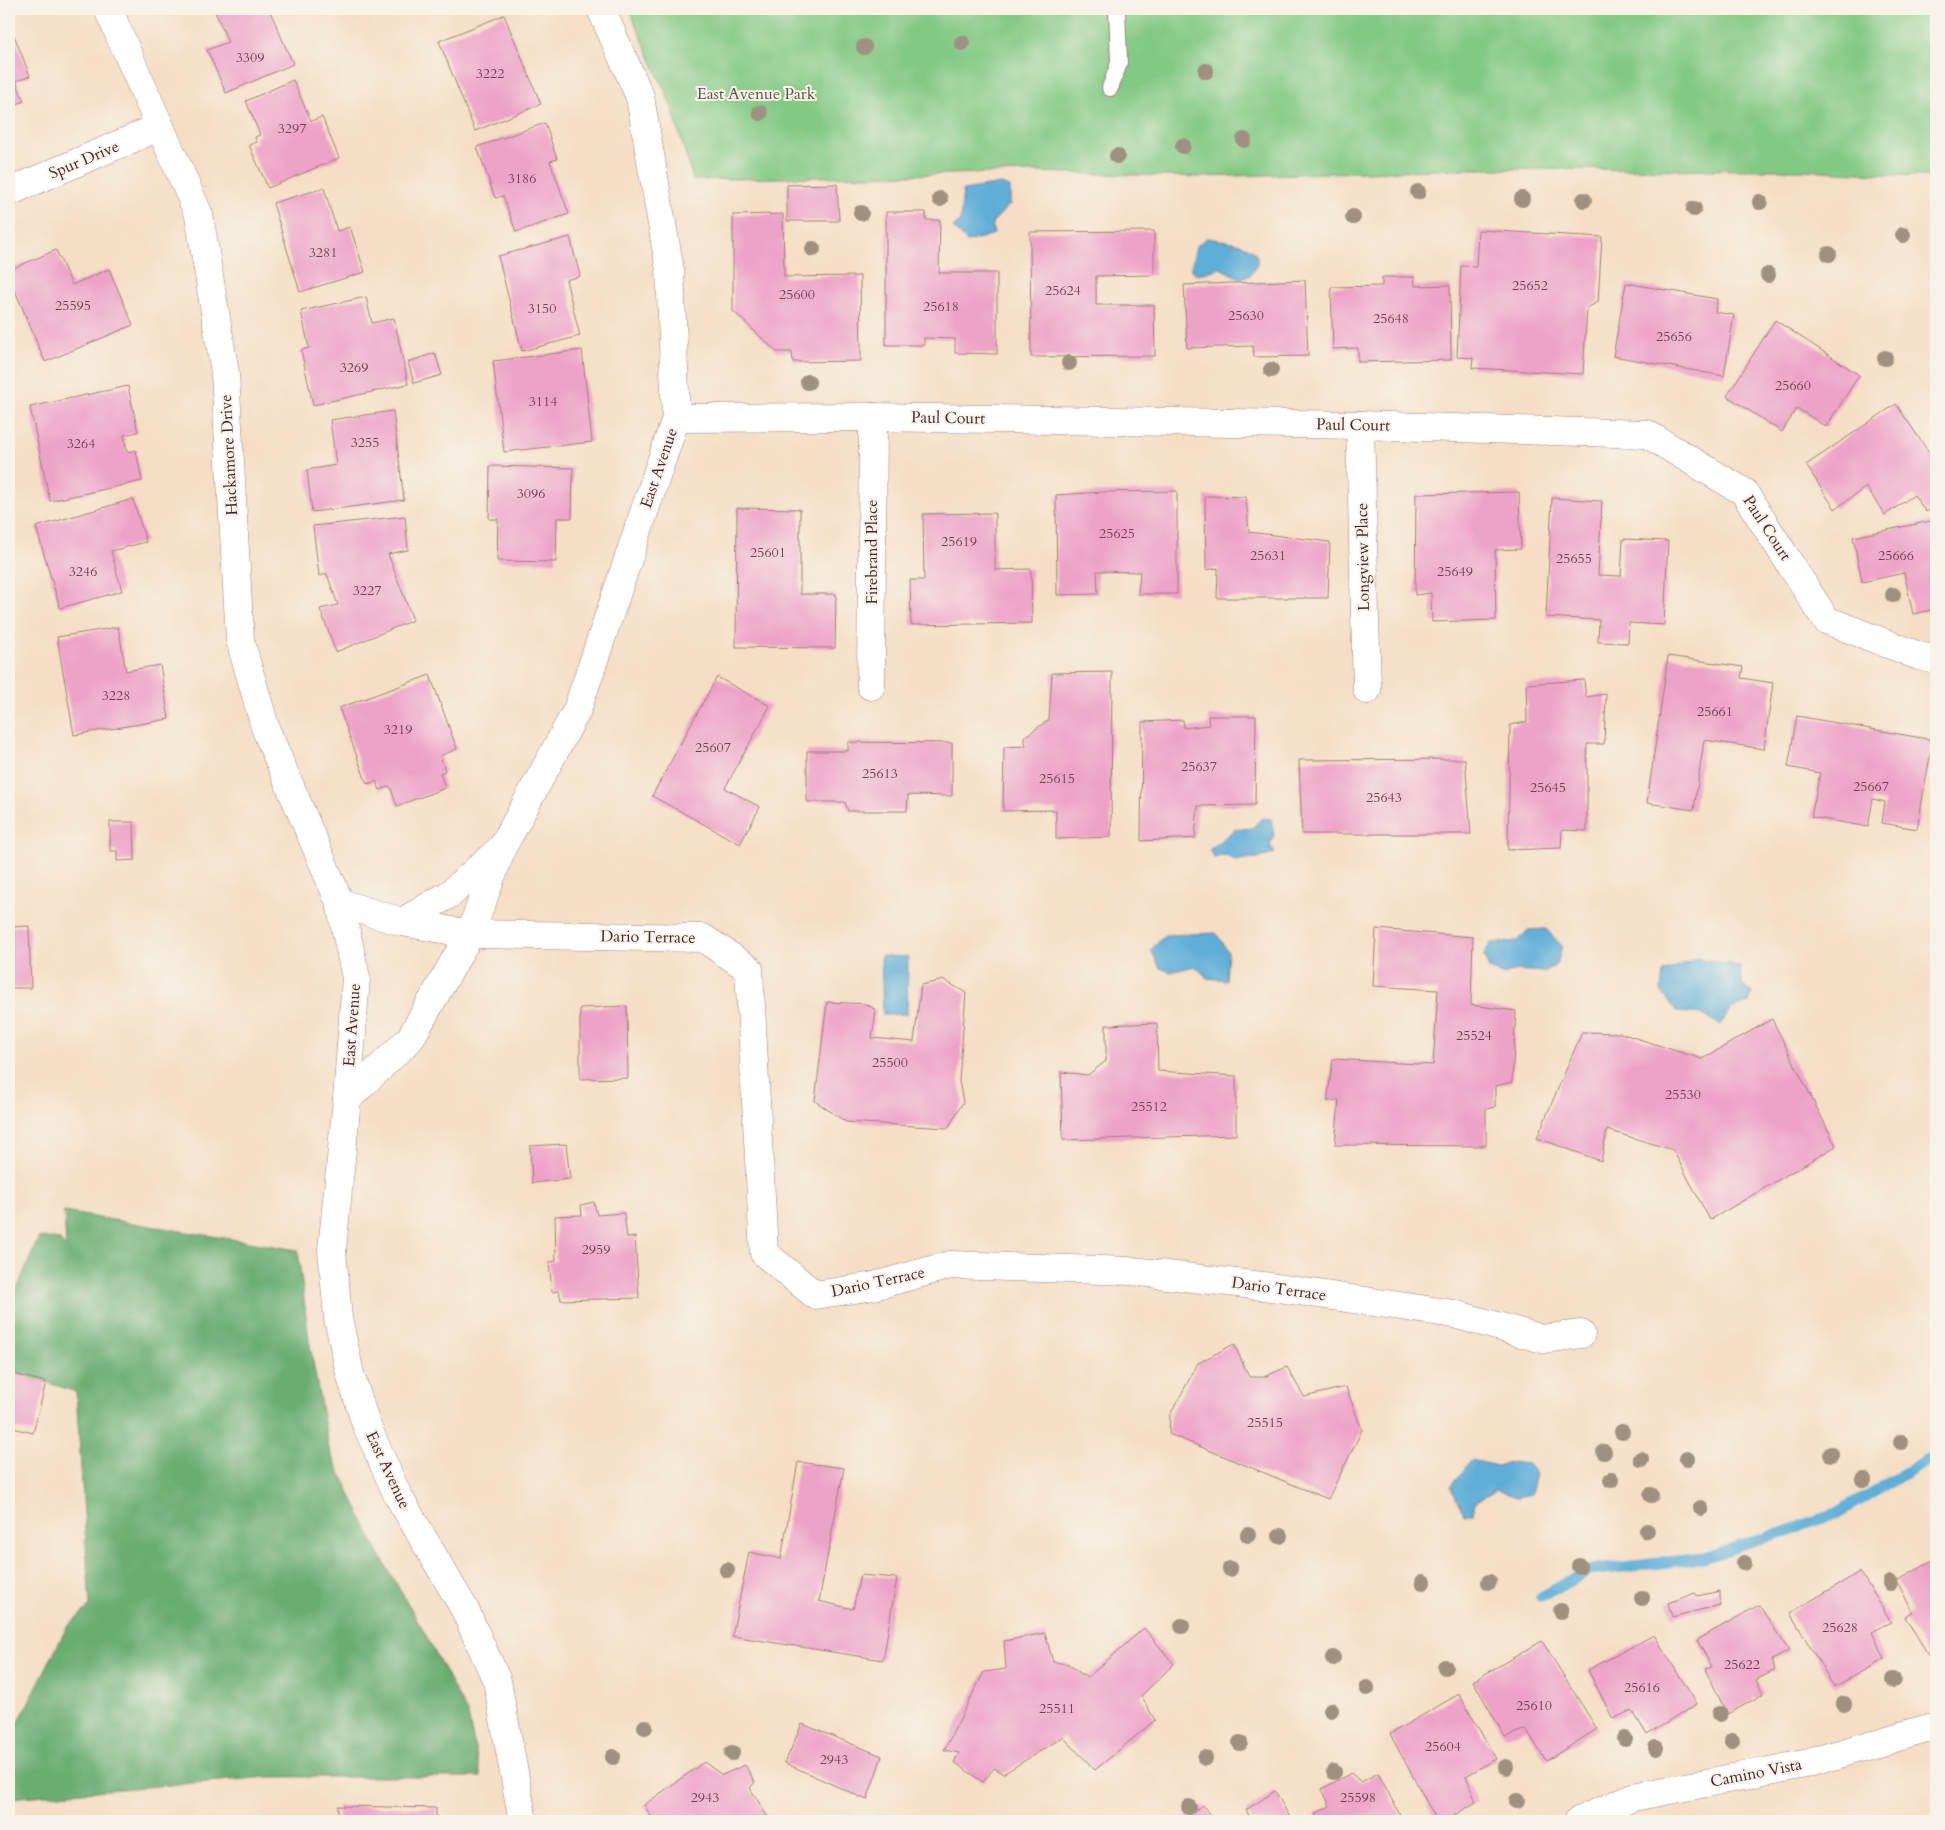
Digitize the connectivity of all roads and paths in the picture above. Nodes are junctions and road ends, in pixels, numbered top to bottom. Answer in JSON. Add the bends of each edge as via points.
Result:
{"nodes":[{"id":1,"x":108,"y":9,"type":"edge"},
{"id":2,"x":602,"y":9,"type":"edge"},
{"id":3,"x":1116,"y":9,"type":"edge"},
{"id":4,"x":1110,"y":88,"type":"dead end"},
{"id":5,"x":159,"y":127,"type":"junction"},
{"id":6,"x":9,"y":192,"type":"edge"},
{"id":7,"x":873,"y":417,"type":"junction"},
{"id":8,"x":676,"y":418,"type":"junction"},
{"id":9,"x":1360,"y":424,"type":"junction"},
{"id":10,"x":1936,"y":660,"type":"edge"},
{"id":11,"x":871,"y":686,"type":"dead end"},
{"id":12,"x":1366,"y":690,"type":"dead end"},
{"id":13,"x":502,"y":848,"type":"junction"},
{"id":14,"x":340,"y":903,"type":"junction"},
{"id":15,"x":402,"y":922,"type":"junction"},
{"id":16,"x":470,"y":934,"type":"junction"},
{"id":17,"x":347,"y":1099,"type":"junction"},
{"id":18,"x":1581,"y":1334,"type":"dead end"},
{"id":19,"x":1936,"y":1726,"type":"edge"},
{"id":20,"x":523,"y":1821,"type":"edge"},
{"id":21,"x":1578,"y":1821,"type":"edge"}],
"edges":[{"from":1,"to":5,"type":"street","name":"Hackamore Drive"},
{"from":2,"to":8,"type":"street","name":"East Avenue","via":[[640,97],[670,270]]},
{"from":3,"to":4,"type":"lane","via":[[1119,63]]},
{"from":5,"to":6,"type":"street","name":"Spur Drive"},
{"from":5,"to":14,"type":"street","name":"Hackamore Drive","via":[[199,215],[224,373],[240,640],[266,730]]},
{"from":7,"to":8,"type":"street","name":"Paul Court"},
{"from":7,"to":9,"type":"street","name":"Paul Court"},
{"from":7,"to":11,"type":"street","name":"Firebrand Place"},
{"from":8,"to":13,"type":"street","name":"East Avenue","via":[[577,710]]},
{"from":9,"to":10,"type":"street","name":"Paul Court","via":[[1647,434],[1744,492],[1826,620]]},
{"from":9,"to":12,"type":"street","name":"Longview Place"},
{"from":13,"to":15,"type":"street","name":"East Avenue","via":[[450,894]]},
{"from":13,"to":16,"type":"street","name":"East Avenue"},
{"from":14,"to":15,"type":"street"},
{"from":14,"to":17,"type":"street","name":"East Avenue","via":[[356,978]]},
{"from":15,"to":16,"type":"street","name":"Dario Terrace"},
{"from":16,"to":17,"type":"street","name":"East Avenue","via":[[410,1039]]},
{"from":16,"to":18,"type":"street","name":"Dario Terrace","via":[[703,938],[749,969],[764,1253],[815,1295],[874,1286],[950,1265],[1132,1271],[1271,1287],[1454,1314],[1543,1339]]},
{"from":17,"to":20,"type":"street","name":"East Avenue","via":[[332,1250],[338,1318],[350,1374],[366,1424],[397,1494],[464,1608],[497,1681]]},
{"from":19,"to":21,"type":"street","name":"Camino Vista","via":[[1805,1764],[1633,1797]]}]}
